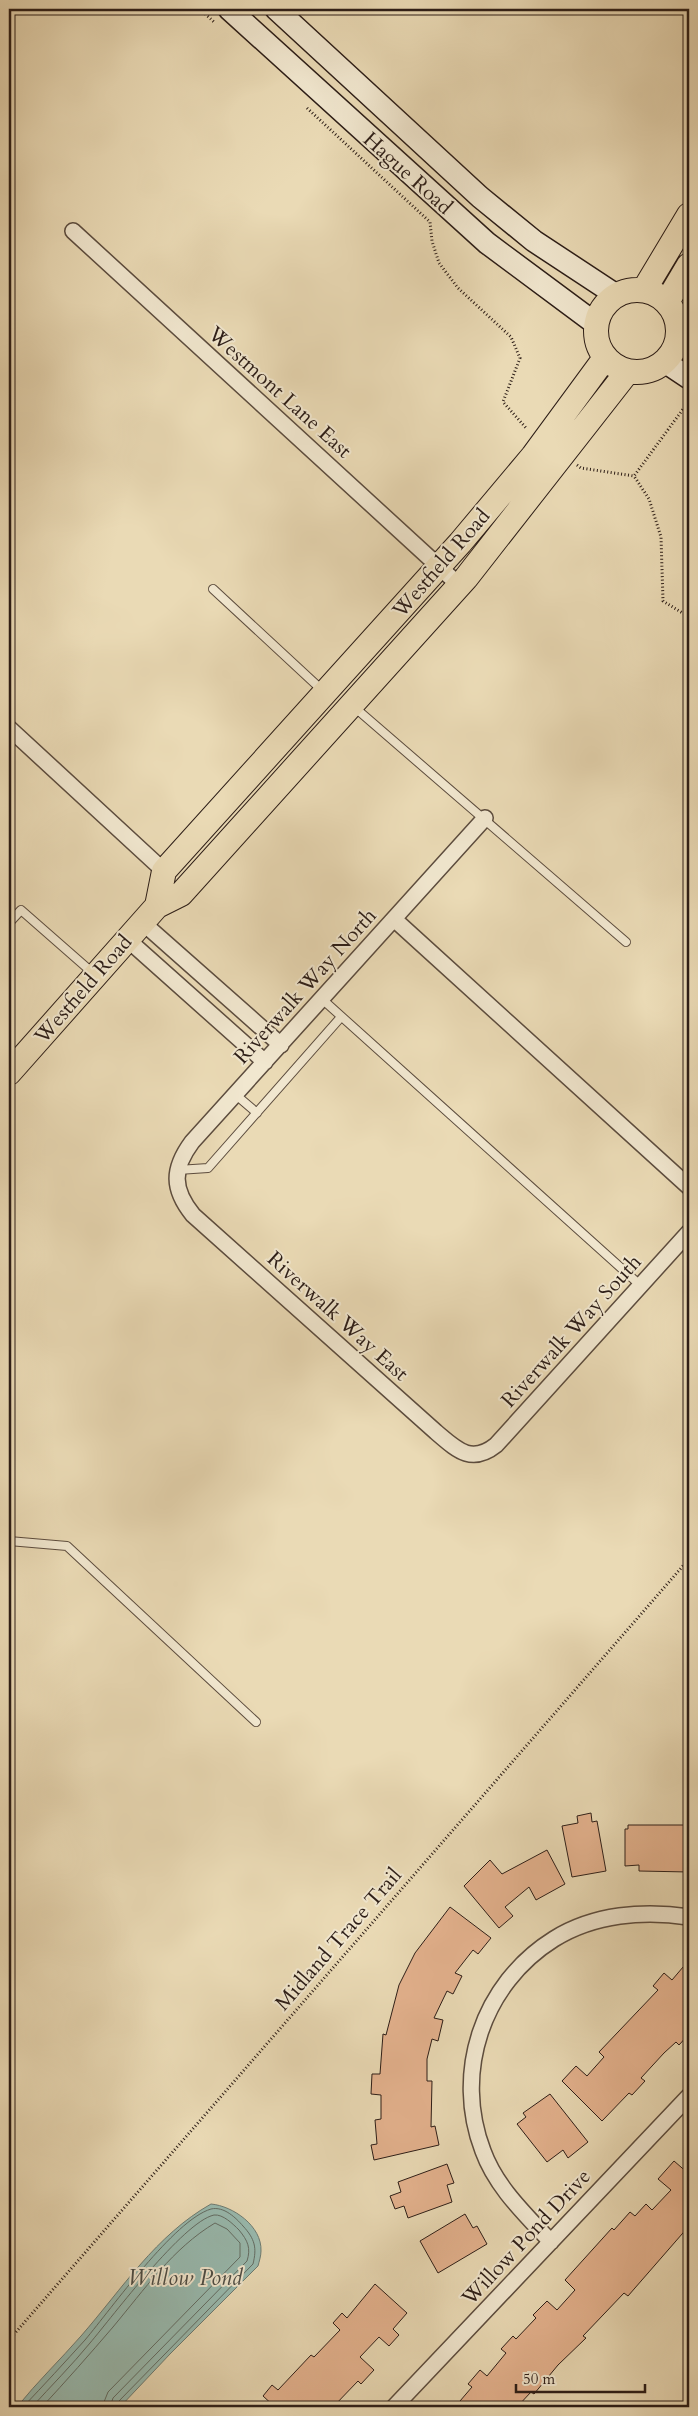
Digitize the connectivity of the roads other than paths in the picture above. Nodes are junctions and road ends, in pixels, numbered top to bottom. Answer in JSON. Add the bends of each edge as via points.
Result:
{"nodes":[{"id":1,"x":229,"y":9,"type":"edge"},
{"id":2,"x":276,"y":9,"type":"edge"},
{"id":3,"x":689,"y":215,"type":"edge"},
{"id":4,"x":73,"y":231,"type":"dead end"},
{"id":5,"x":689,"y":265,"type":"edge"},
{"id":6,"x":644,"y":290,"type":"junction"},
{"id":7,"x":616,"y":295,"type":"junction"},
{"id":8,"x":667,"y":302,"type":"junction"},
{"id":9,"x":596,"y":324,"type":"junction"},
{"id":10,"x":684,"y":342,"type":"edge"},
{"id":11,"x":605,"y":358,"type":"junction"},
{"id":12,"x":664,"y":362,"type":"junction"},
{"id":13,"x":628,"y":371,"type":"junction"},
{"id":14,"x":689,"y":378,"type":"edge"},
{"id":15,"x":439,"y":566,"type":"junction"},
{"id":16,"x":459,"y":586,"type":"junction"},
{"id":17,"x":213,"y":589,"type":"dead end"},
{"id":18,"x":325,"y":692,"type":"junction"},
{"id":19,"x":352,"y":704,"type":"junction"},
{"id":20,"x":9,"y":728,"type":"edge"},
{"id":21,"x":485,"y":818,"type":"junction"},
{"id":22,"x":164,"y":871,"type":"junction"},
{"id":23,"x":150,"y":914,"type":"junction"},
{"id":24,"x":394,"y":919,"type":"junction"},
{"id":25,"x":9,"y":923,"type":"edge"},
{"id":26,"x":127,"y":939,"type":"junction"},
{"id":27,"x":626,"y":942,"type":"dead end"},
{"id":28,"x":95,"y":975,"type":"junction"},
{"id":29,"x":322,"y":999,"type":"junction"},
{"id":30,"x":341,"y":1017,"type":"junction"},
{"id":31,"x":281,"y":1045,"type":"junction"},
{"id":32,"x":265,"y":1062,"type":"junction"},
{"id":33,"x":9,"y":1073,"type":"edge"},
{"id":34,"x":236,"y":1095,"type":"junction"},
{"id":35,"x":257,"y":1113,"type":"junction"},
{"id":36,"x":178,"y":1170,"type":"junction"},
{"id":37,"x":689,"y":1187,"type":"edge"},
{"id":38,"x":178,"y":1192,"type":"joint"},
{"id":39,"x":689,"y":1232,"type":"edge"},
{"id":40,"x":640,"y":1285,"type":"junction"},
{"id":41,"x":481,"y":1454,"type":"joint"},
{"id":42,"x":9,"y":1541,"type":"edge"},
{"id":43,"x":256,"y":1722,"type":"dead end"},
{"id":44,"x":689,"y":1918,"type":"edge"},
{"id":45,"x":689,"y":2096,"type":"edge"},
{"id":46,"x":550,"y":2242,"type":"junction"},
{"id":47,"x":394,"y":2407,"type":"edge"}],
"edges":[{"from":1,"to":9,"type":"main road","name":"Hague Road","via":[[486,243]]},
{"from":2,"to":7,"type":"main road","name":"Hague Road","via":[[480,197],[534,241]]},
{"from":3,"to":6,"type":"main road"},
{"from":4,"to":15,"type":"street","name":"Westmont Lane East"},
{"from":5,"to":8,"type":"main road"},
{"from":6,"to":7,"type":"main road"},
{"from":6,"to":8,"type":"main road"},
{"from":7,"to":9,"type":"main road","via":[[603,308]]},
{"from":8,"to":10,"type":"main road","via":[[672,307]]},
{"from":9,"to":11,"type":"main road","via":[[596,336]]},
{"from":10,"to":12,"type":"main road"},
{"from":11,"to":13,"type":"main road"},
{"from":11,"to":15,"type":"main road","name":"Westfield Road","via":[[533,456]]},
{"from":12,"to":13,"type":"main road","via":[[650,370]]},
{"from":12,"to":14,"type":"main road"},
{"from":13,"to":16,"type":"main road","name":"Westfield Road"},
{"from":15,"to":16,"type":"street","name":"Westmont Lane East"},
{"from":15,"to":18,"type":"main road","name":"Westfield Road"},
{"from":16,"to":19,"type":"main road","name":"Westfield Road"},
{"from":17,"to":18,"type":"lane"},
{"from":18,"to":22,"type":"main road","name":"Westfield Road"},
{"from":19,"to":21,"type":"lane"},
{"from":19,"to":23,"type":"main road","name":"Westfield Road","via":[[181,894]]},
{"from":20,"to":22,"type":"street"},
{"from":21,"to":24,"type":"street","name":"Riverwalk Way North"},
{"from":21,"to":27,"type":"lane"},
{"from":22,"to":23,"type":"main road"},
{"from":23,"to":26,"type":"main road","name":"Westfield Road"},
{"from":23,"to":31,"type":"street"},
{"from":24,"to":29,"type":"street","name":"Riverwalk Way North"},
{"from":24,"to":37,"type":"street"},
{"from":25,"to":28,"type":"lane","via":[[21,910]]},
{"from":26,"to":28,"type":"main road","name":"Westfield Road"},
{"from":26,"to":32,"type":"street"},
{"from":28,"to":33,"type":"main road","name":"Westfield Road"},
{"from":29,"to":30,"type":"lane"},
{"from":29,"to":31,"type":"street","name":"Riverwalk Way North"},
{"from":30,"to":35,"type":"lane"},
{"from":30,"to":40,"type":"lane"},
{"from":31,"to":32,"type":"street","name":"Riverwalk Way North"},
{"from":32,"to":34,"type":"street","name":"Riverwalk Way North"},
{"from":34,"to":35,"type":"lane"},
{"from":34,"to":36,"type":"street","name":"Riverwalk Way North","via":[[192,1142]]},
{"from":35,"to":36,"type":"lane","via":[[208,1168]]},
{"from":36,"to":38,"type":"street","name":"Riverwalk Way North"},
{"from":38,"to":41,"type":"street","name":"Riverwalk Way East","via":[[194,1214],[436,1432],[458,1450],[470,1455]]},
{"from":39,"to":40,"type":"street","name":"Riverwalk Way South"},
{"from":40,"to":41,"type":"street","name":"Riverwalk Way South","via":[[507,1433]]},
{"from":42,"to":43,"type":"lane","via":[[66,1546]]},
{"from":44,"to":46,"type":"street","via":[[629,1914],[580,1926],[554,1939],[510,1978],[492,2003],[479,2032],[472,2064],[471,2096],[475,2128],[483,2153],[512,2200]]},
{"from":45,"to":46,"type":"street","name":"Willow Pond Drive"},
{"from":46,"to":47,"type":"street","name":"Willow Pond Drive"}]}
